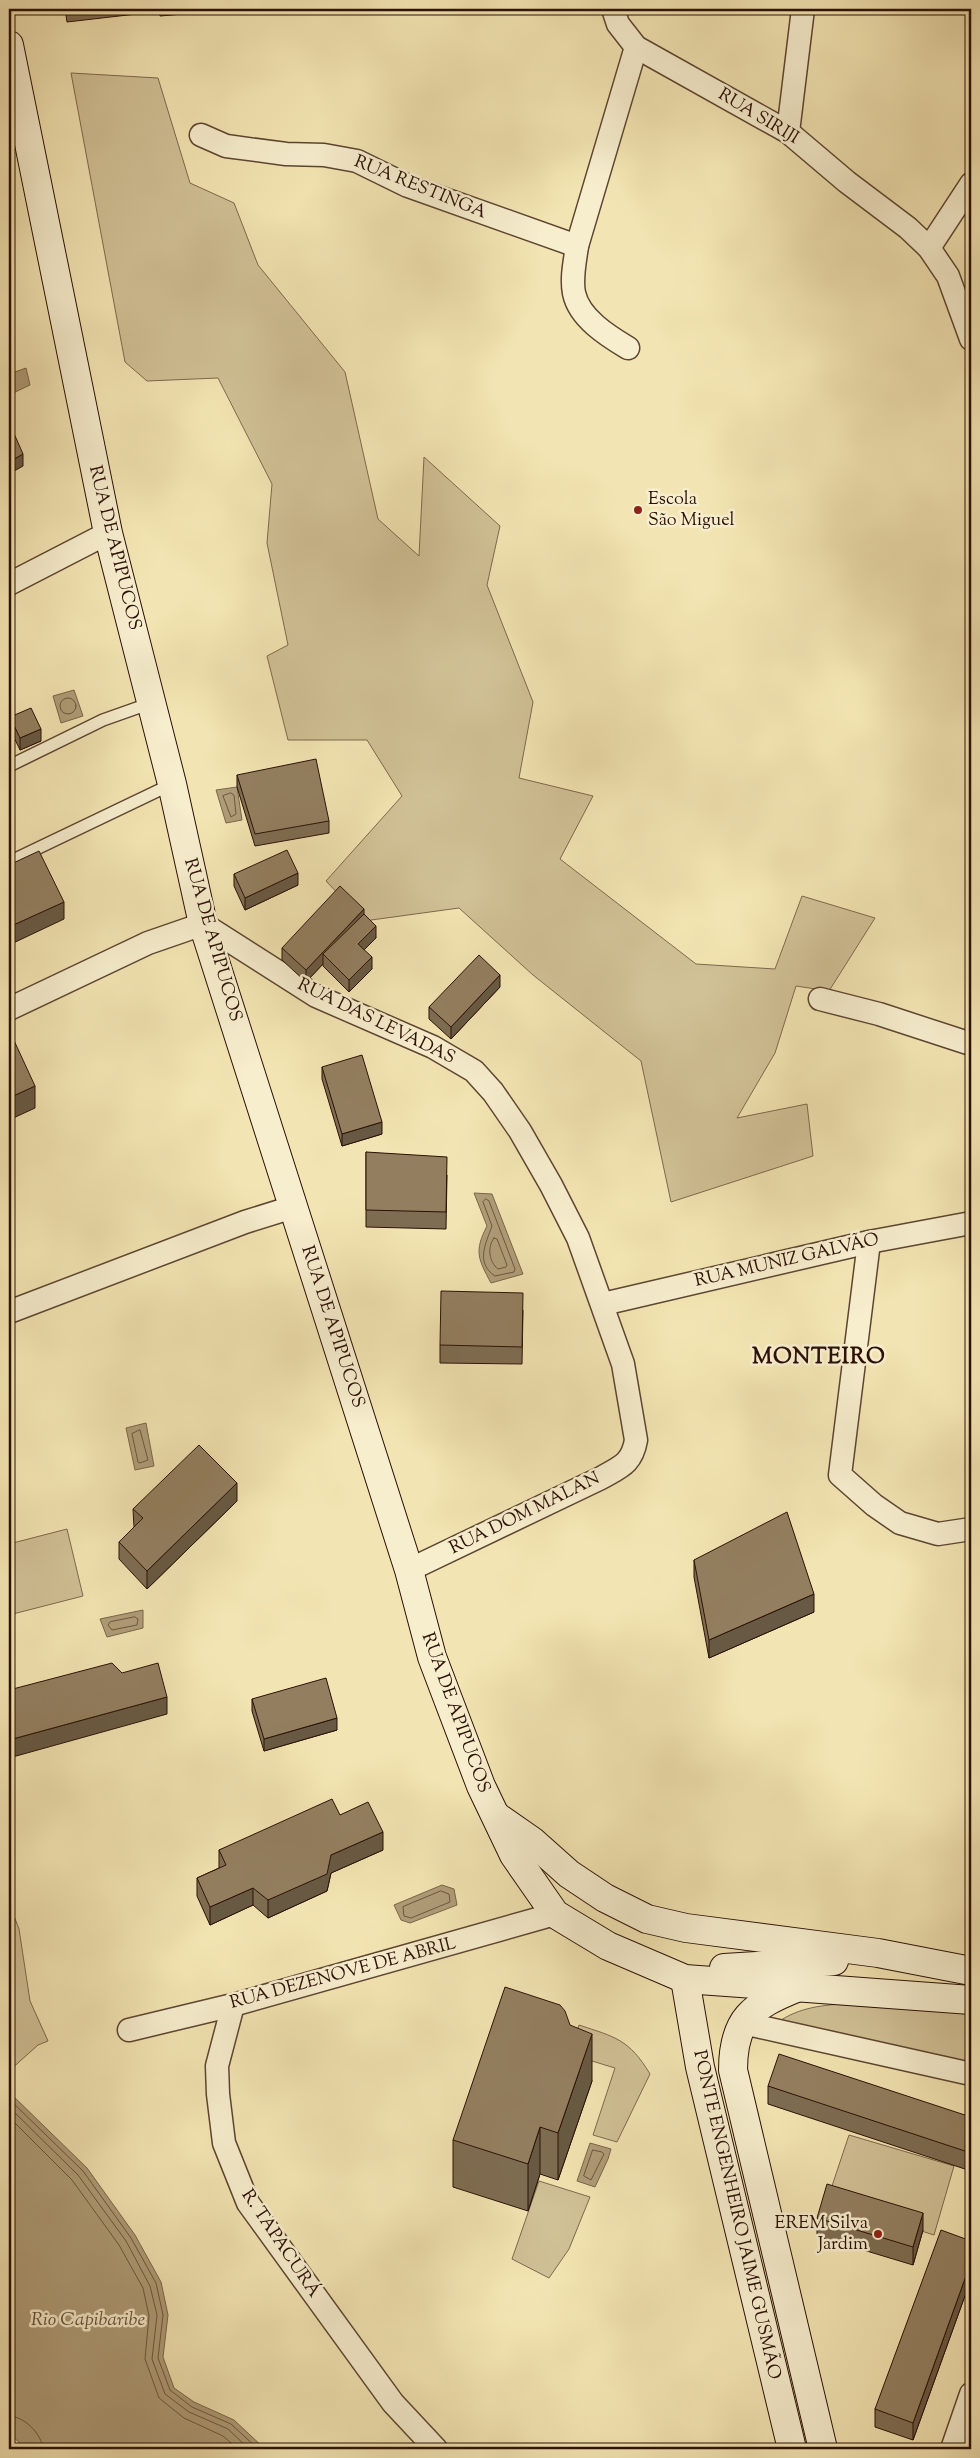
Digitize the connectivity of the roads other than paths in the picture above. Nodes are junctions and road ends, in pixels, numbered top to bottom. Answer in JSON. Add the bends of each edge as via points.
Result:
{"nodes":[{"id":1,"x":613,"y":9,"type":"edge"},
{"id":2,"x":803,"y":9,"type":"edge"},
{"id":3,"x":9,"y":45,"type":"edge"},
{"id":4,"x":636,"y":47,"type":"junction"},
{"id":5,"x":788,"y":132,"type":"junction"},
{"id":6,"x":201,"y":135,"type":"dead end"},
{"id":7,"x":971,"y":184,"type":"edge"},
{"id":8,"x":577,"y":246,"type":"junction"},
{"id":9,"x":929,"y":248,"type":"junction"},
{"id":10,"x":971,"y":339,"type":"edge"},
{"id":11,"x":628,"y":348,"type":"dead end"},
{"id":12,"x":108,"y":533,"type":"junction"},
{"id":13,"x":9,"y":584,"type":"edge"},
{"id":14,"x":151,"y":703,"type":"junction"},
{"id":15,"x":9,"y":766,"type":"edge"},
{"id":16,"x":172,"y":784,"type":"junction"},
{"id":17,"x":9,"y":862,"type":"edge"},
{"id":18,"x":204,"y":924,"type":"junction"},
{"id":19,"x":820,"y":999,"type":"dead end"},
{"id":20,"x":9,"y":1009,"type":"edge"},
{"id":21,"x":971,"y":1044,"type":"edge"},
{"id":22,"x":293,"y":1207,"type":"junction"},
{"id":23,"x":971,"y":1223,"type":"edge"},
{"id":24,"x":869,"y":1242,"type":"junction"},
{"id":25,"x":603,"y":1304,"type":"junction"},
{"id":26,"x":9,"y":1312,"type":"edge"},
{"id":27,"x":634,"y":1451,"type":"joint"},
{"id":28,"x":971,"y":1529,"type":"edge"},
{"id":29,"x":409,"y":1570,"type":"junction"},
{"id":30,"x":493,"y":1814,"type":"junction"},
{"id":31,"x":555,"y":1914,"type":"junction"},
{"id":32,"x":878,"y":1953,"type":"junction"},
{"id":33,"x":971,"y":1971,"type":"edge"},
{"id":34,"x":685,"y":1979,"type":"junction"},
{"id":35,"x":801,"y":1986,"type":"junction"},
{"id":36,"x":971,"y":2000,"type":"edge"},
{"id":37,"x":233,"y":2004,"type":"junction"},
{"id":38,"x":743,"y":2023,"type":"junction"},
{"id":39,"x":129,"y":2030,"type":"dead end"},
{"id":40,"x":971,"y":2074,"type":"edge"},
{"id":41,"x":971,"y":2394,"type":"edge"},
{"id":42,"x":436,"y":2449,"type":"edge"},
{"id":43,"x":792,"y":2449,"type":"edge"},
{"id":44,"x":823,"y":2449,"type":"edge"},
{"id":45,"x":952,"y":2449,"type":"edge"}],
"edges":[{"from":1,"to":4,"type":"street","name":"RUA SIRIJI","via":[[618,24]]},
{"from":2,"to":5,"type":"street"},
{"from":3,"to":12,"type":"main road","name":"RUA DE APIPUCOS"},
{"from":4,"to":5,"type":"street","name":"RUA SIRIJI"},
{"from":4,"to":8,"type":"street"},
{"from":5,"to":9,"type":"street","name":"RUA SIRIJI"},
{"from":6,"to":8,"type":"street","name":"RUA RESTINGA","via":[[226,146],[357,161],[408,186]]},
{"from":7,"to":9,"type":"street"},
{"from":8,"to":11,"type":"street","via":[[574,294],[582,310],[608,336]]},
{"from":9,"to":10,"type":"street","name":"RUA SIRIJI","via":[[948,276]]},
{"from":12,"to":13,"type":"street"},
{"from":12,"to":14,"type":"main road","name":"RUA DE APIPUCOS"},
{"from":14,"to":15,"type":"lane","via":[[103,720]]},
{"from":14,"to":16,"type":"main road","name":"RUA DE APIPUCOS"},
{"from":16,"to":17,"type":"lane"},
{"from":16,"to":18,"type":"main road","name":"RUA DE APIPUCOS"},
{"from":18,"to":20,"type":"street","via":[[148,943]]},
{"from":18,"to":22,"type":"main road","name":"RUA DE APIPUCOS"},
{"from":18,"to":25,"type":"street","name":"RUA DAS LEVADAS","via":[[316,996],[433,1047],[474,1071],[520,1131],[551,1185],[578,1238]]},
{"from":19,"to":21,"type":"street"},
{"from":22,"to":26,"type":"street","via":[[236,1225]]},
{"from":22,"to":29,"type":"main road","name":"RUA DE APIPUCOS"},
{"from":23,"to":24,"type":"street","name":"RUA MUNIZ GALVÃO"},
{"from":24,"to":25,"type":"street","name":"RUA MUNIZ GALVÃO"},
{"from":24,"to":28,"type":"street","via":[[840,1475],[900,1523],[938,1534]]},
{"from":25,"to":27,"type":"street","name":"RUA DAS LEVADAS","via":[[623,1364],[634,1424]]},
{"from":27,"to":29,"type":"street","name":"RUA DOM MALAN","via":[[627,1463],[601,1478]]},
{"from":29,"to":30,"type":"main road","name":"RUA DE APIPUCOS","via":[[432,1657]]},
{"from":30,"to":31,"type":"main road","name":"RUA DE APIPUCOS","via":[[514,1855]]},
{"from":30,"to":32,"type":"main road","via":[[532,1841],[569,1874],[605,1898],[647,1919],[686,1928]]},
{"from":31,"to":34,"type":"main road","via":[[608,1946]]},
{"from":31,"to":37,"type":"street","name":"RUA DEZENOVE DE ABRIL"},
{"from":32,"to":33,"type":"main road"},
{"from":32,"to":34,"type":"main road","via":[[857,1961],[716,1969]]},
{"from":34,"to":35,"type":"main road"},
{"from":34,"to":43,"type":"main road","name":"PONTE ENGENHEIRO JAIME GUSMÃO","via":[[700,2067]]},
{"from":35,"to":36,"type":"main road"},
{"from":35,"to":38,"type":"main road","name":"PONTE ENGENHEIRO JAIME GUSMÃO","via":[[767,2000]]},
{"from":37,"to":39,"type":"street","name":"RUA DEZENOVE DE ABRIL"},
{"from":37,"to":42,"type":"street","name":"R. TAPACURÁ","via":[[217,2066],[218,2094],[224,2143],[248,2203],[393,2403]]},
{"from":38,"to":40,"type":"street"},
{"from":38,"to":44,"type":"main road","name":"PONTE ENGENHEIRO JAIME GUSMÃO","via":[[734,2044],[733,2070]]},
{"from":41,"to":45,"type":"street"}]}
